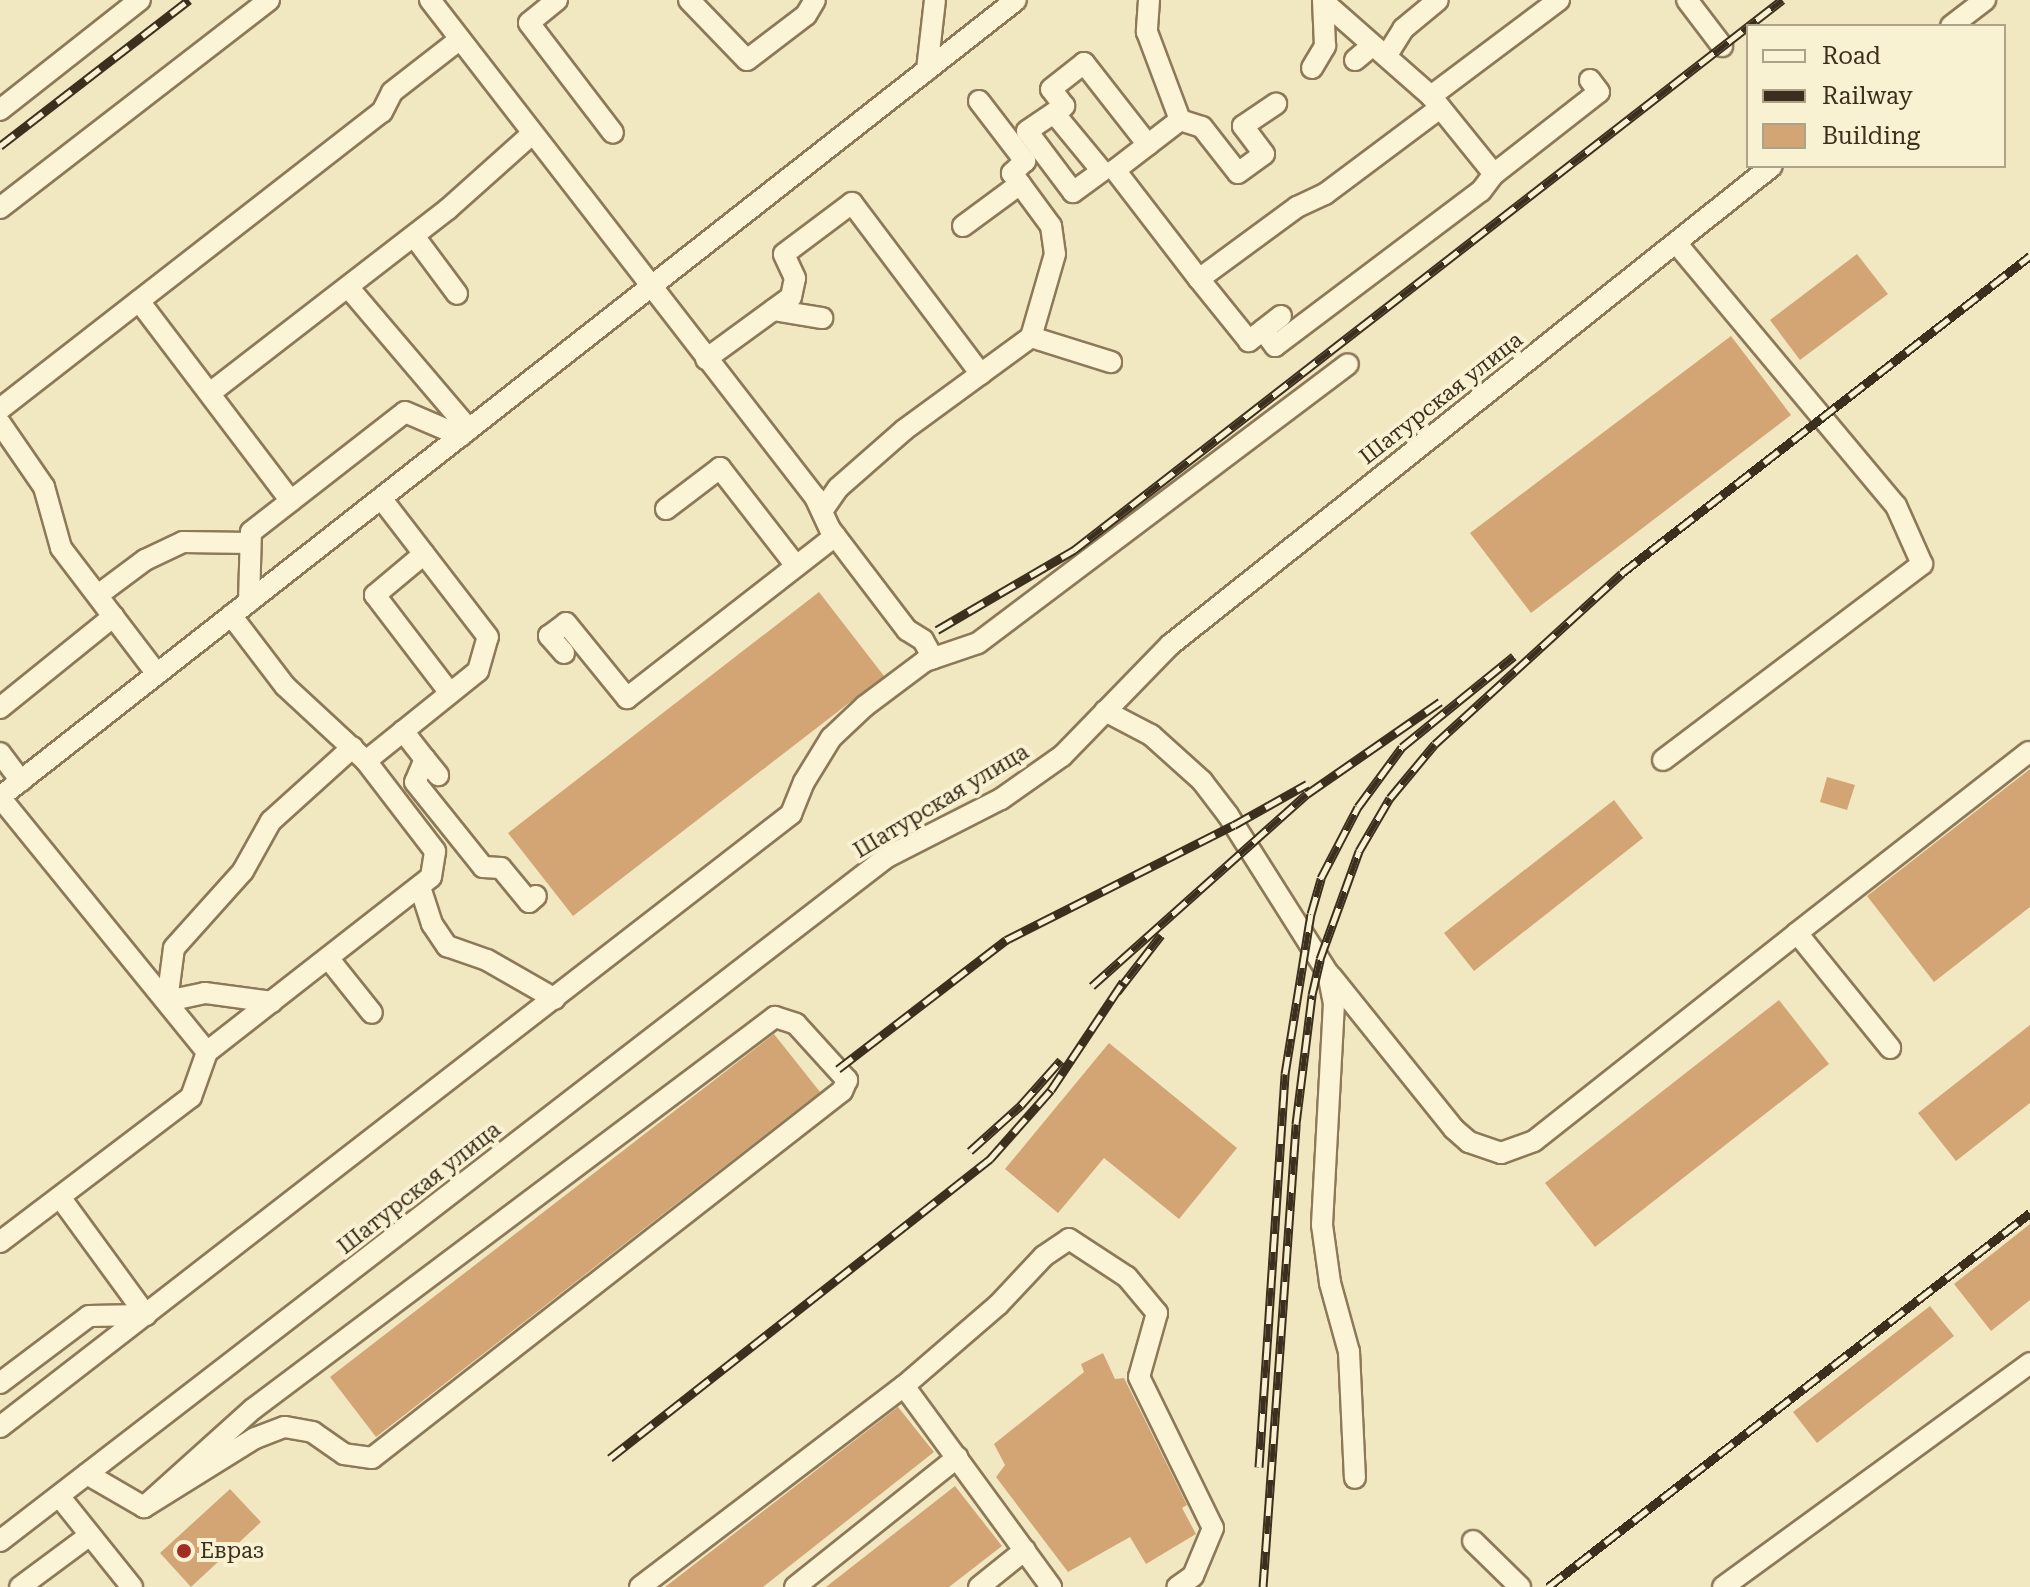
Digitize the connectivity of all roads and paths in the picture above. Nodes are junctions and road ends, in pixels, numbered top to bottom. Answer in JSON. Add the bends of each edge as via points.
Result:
{"nodes":[{"id":1,"x":140,"y":0,"type":"edge"},
{"id":2,"x":269,"y":0,"type":"edge"},
{"id":3,"x":430,"y":0,"type":"edge"},
{"id":4,"x":689,"y":0,"type":"edge"},
{"id":5,"x":815,"y":0,"type":"edge"},
{"id":6,"x":935,"y":0,"type":"edge"},
{"id":7,"x":1016,"y":0,"type":"edge"},
{"id":8,"x":1149,"y":0,"type":"edge"},
{"id":9,"x":1438,"y":0,"type":"edge"},
{"id":10,"x":1559,"y":0,"type":"edge"},
{"id":11,"x":1687,"y":0,"type":"edge"},
{"id":12,"x":1985,"y":0,"type":"edge"},
{"id":13,"x":1324,"y":1,"type":"edge"},
{"id":14,"x":547,"y":3,"type":"edge"},
{"id":15,"x":1954,"y":24,"type":"edge"},
{"id":16,"x":460,"y":39,"type":"junction"},
{"id":17,"x":1722,"y":46,"type":"dead end"},
{"id":18,"x":1380,"y":50,"type":"junction"},
{"id":19,"x":1355,"y":60,"type":"dead end"},
{"id":20,"x":1312,"y":68,"type":"dead end"},
{"id":21,"x":927,"y":70,"type":"junction"},
{"id":22,"x":1590,"y":80,"type":"dead end"},
{"id":23,"x":979,"y":101,"type":"dead end"},
{"id":24,"x":1436,"y":102,"type":"junction"},
{"id":25,"x":1276,"y":104,"type":"dead end"},
{"id":26,"x":0,"y":110,"type":"edge"},
{"id":27,"x":1054,"y":113,"type":"dead end"},
{"id":28,"x":1180,"y":120,"type":"junction"},
{"id":29,"x":1243,"y":126,"type":"junction"},
{"id":30,"x":1202,"y":127,"type":"junction"},
{"id":31,"x":613,"y":133,"type":"dead end"},
{"id":32,"x":532,"y":134,"type":"junction"},
{"id":33,"x":1148,"y":145,"type":"junction"},
{"id":34,"x":1770,"y":168,"type":"edge"},
{"id":35,"x":1109,"y":170,"type":"junction"},
{"id":36,"x":1494,"y":174,"type":"junction"},
{"id":37,"x":1020,"y":184,"type":"junction"},
{"id":38,"x":0,"y":208,"type":"edge"},
{"id":39,"x":963,"y":226,"type":"dead end"},
{"id":40,"x":414,"y":236,"type":"junction"},
{"id":41,"x":1676,"y":243,"type":"junction"},
{"id":42,"x":1199,"y":279,"type":"junction"},
{"id":43,"x":348,"y":287,"type":"junction"},
{"id":44,"x":650,"y":287,"type":"junction"},
{"id":45,"x":457,"y":294,"type":"dead end"},
{"id":46,"x":139,"y":301,"type":"junction"},
{"id":47,"x":773,"y":310,"type":"junction"},
{"id":48,"x":1281,"y":316,"type":"dead end"},
{"id":49,"x":822,"y":318,"type":"dead end"},
{"id":50,"x":1263,"y":330,"type":"junction"},
{"id":51,"x":1031,"y":337,"type":"junction"},
{"id":52,"x":706,"y":359,"type":"junction"},
{"id":53,"x":1111,"y":362,"type":"dead end"},
{"id":54,"x":1348,"y":364,"type":"dead end"},
{"id":55,"x":981,"y":374,"type":"junction"},
{"id":56,"x":210,"y":393,"type":"junction"},
{"id":57,"x":0,"y":409,"type":"edge"},
{"id":58,"x":0,"y":423,"type":"edge"},
{"id":59,"x":465,"y":432,"type":"junction"},
{"id":60,"x":381,"y":498,"type":"junction"},
{"id":61,"x":291,"y":501,"type":"junction"},
{"id":62,"x":666,"y":509,"type":"dead end"},
{"id":63,"x":822,"y":511,"type":"junction"},
{"id":64,"x":835,"y":536,"type":"junction"},
{"id":65,"x":250,"y":543,"type":"junction"},
{"id":66,"x":424,"y":554,"type":"junction"},
{"id":67,"x":796,"y":566,"type":"junction"},
{"id":68,"x":98,"y":595,"type":"junction"},
{"id":69,"x":249,"y":602,"type":"junction"},
{"id":70,"x":231,"y":615,"type":"junction"},
{"id":71,"x":114,"y":616,"type":"junction"},
{"id":72,"x":564,"y":653,"type":"dead end"},
{"id":73,"x":933,"y":658,"type":"junction"},
{"id":74,"x":157,"y":674,"type":"junction"},
{"id":75,"x":450,"y":693,"type":"junction"},
{"id":76,"x":0,"y":708,"type":"edge"},
{"id":77,"x":1105,"y":711,"type":"junction"},
{"id":78,"x":403,"y":731,"type":"junction"},
{"id":79,"x":2029,"y":752,"type":"edge"},
{"id":80,"x":0,"y":753,"type":"edge"},
{"id":81,"x":360,"y":754,"type":"junction"},
{"id":82,"x":425,"y":759,"type":"junction"},
{"id":83,"x":1663,"y":760,"type":"dead end"},
{"id":84,"x":438,"y":775,"type":"dead end"},
{"id":85,"x":21,"y":781,"type":"junction"},
{"id":86,"x":420,"y":887,"type":"junction"},
{"id":87,"x":536,"y":896,"type":"dead end"},
{"id":88,"x":1797,"y":933,"type":"junction"},
{"id":89,"x":328,"y":958,"type":"junction"},
{"id":90,"x":1328,"y":973,"type":"junction"},
{"id":91,"x":555,"y":999,"type":"junction"},
{"id":92,"x":167,"y":1001,"type":"junction"},
{"id":93,"x":272,"y":1002,"type":"junction"},
{"id":94,"x":372,"y":1013,"type":"dead end"},
{"id":95,"x":1890,"y":1048,"type":"dead end"},
{"id":96,"x":207,"y":1052,"type":"junction"},
{"id":97,"x":60,"y":1197,"type":"junction"},
{"id":98,"x":0,"y":1242,"type":"edge"},
{"id":99,"x":146,"y":1315,"type":"junction"},
{"id":100,"x":2030,"y":1363,"type":"edge"},
{"id":101,"x":0,"y":1383,"type":"edge"},
{"id":102,"x":904,"y":1386,"type":"junction"},
{"id":103,"x":0,"y":1427,"type":"edge"},
{"id":104,"x":958,"y":1457,"type":"junction"},
{"id":105,"x":87,"y":1474,"type":"junction"},
{"id":106,"x":1355,"y":1478,"type":"dead end"},
{"id":107,"x":59,"y":1496,"type":"junction"},
{"id":108,"x":144,"y":1507,"type":"junction"},
{"id":109,"x":90,"y":1535,"type":"junction"},
{"id":110,"x":0,"y":1541,"type":"edge"},
{"id":111,"x":1473,"y":1541,"type":"dead end"},
{"id":112,"x":1025,"y":1550,"type":"junction"},
{"id":113,"x":20,"y":1587,"type":"edge"},
{"id":114,"x":132,"y":1587,"type":"edge"},
{"id":115,"x":640,"y":1587,"type":"edge"},
{"id":116,"x":795,"y":1587,"type":"edge"},
{"id":117,"x":979,"y":1587,"type":"edge"},
{"id":118,"x":1051,"y":1587,"type":"edge"},
{"id":119,"x":1177,"y":1587,"type":"edge"},
{"id":120,"x":1520,"y":1587,"type":"edge"},
{"id":121,"x":1723,"y":1587,"type":"edge"}],
"edges":[{"from":1,"to":26,"type":"street"},
{"from":2,"to":38,"type":"street"},
{"from":3,"to":16,"type":"street"},
{"from":4,"to":5,"type":"street","via":[[747,60],[806,15]]},
{"from":6,"to":21,"type":"street"},
{"from":7,"to":21,"type":"street"},
{"from":8,"to":28,"type":"street","via":[[1147,32]]},
{"from":9,"to":18,"type":"street"},
{"from":10,"to":24,"type":"street"},
{"from":11,"to":17,"type":"street"},
{"from":12,"to":15,"type":"street"},
{"from":13,"to":18,"type":"street"},
{"from":13,"to":20,"type":"street","via":[[1325,46]]},
{"from":14,"to":31,"type":"street","via":[[529,23]]},
{"from":16,"to":32,"type":"street"},
{"from":16,"to":46,"type":"street","via":[[392,92],[382,112]]},
{"from":18,"to":19,"type":"street"},
{"from":18,"to":24,"type":"street"},
{"from":21,"to":44,"type":"street"},
{"from":22,"to":36,"type":"street","via":[[1599,92]]},
{"from":23,"to":37,"type":"street","via":[[1025,161],[1012,173]]},
{"from":24,"to":36,"type":"street"},
{"from":24,"to":42,"type":"street","via":[[1325,194],[1297,207]]},
{"from":25,"to":29,"type":"street"},
{"from":27,"to":35,"type":"street"},
{"from":28,"to":30,"type":"street"},
{"from":28,"to":33,"type":"street"},
{"from":29,"to":30,"type":"street"},
{"from":29,"to":30,"type":"street","via":[[1264,154],[1238,173]]},
{"from":32,"to":40,"type":"street"},
{"from":32,"to":44,"type":"street"},
{"from":33,"to":35,"type":"street"},
{"from":33,"to":35,"type":"street","via":[[1084,63],[1051,89],[1064,106],[1027,131],[1073,192]]},
{"from":34,"to":41,"type":"street","name":"Шатурская улица"},
{"from":35,"to":42,"type":"street"},
{"from":36,"to":50,"type":"street","via":[[1481,191],[1275,346]]},
{"from":37,"to":39,"type":"street"},
{"from":37,"to":51,"type":"street","via":[[1051,226],[1055,254]]},
{"from":40,"to":43,"type":"street"},
{"from":40,"to":45,"type":"street"},
{"from":41,"to":77,"type":"street","name":"Шатурская улица","via":[[1170,645]]},
{"from":41,"to":83,"type":"street","via":[[1896,506],[1922,564]]},
{"from":42,"to":50,"type":"street","via":[[1249,341]]},
{"from":43,"to":56,"type":"street"},
{"from":43,"to":59,"type":"street"},
{"from":44,"to":52,"type":"street"},
{"from":44,"to":59,"type":"street","via":[[552,352]]},
{"from":46,"to":56,"type":"street"},
{"from":46,"to":57,"type":"street"},
{"from":47,"to":49,"type":"street"},
{"from":47,"to":52,"type":"street"},
{"from":47,"to":55,"type":"street","via":[[791,297],[795,278],[784,254],[852,203]]},
{"from":48,"to":50,"type":"street"},
{"from":51,"to":53,"type":"street"},
{"from":51,"to":55,"type":"street"},
{"from":52,"to":63,"type":"street"},
{"from":54,"to":73,"type":"street","via":[[978,643]]},
{"from":55,"to":63,"type":"street","via":[[904,430],[849,478]]},
{"from":56,"to":61,"type":"street"},
{"from":58,"to":68,"type":"street","via":[[44,487],[61,548]]},
{"from":59,"to":60,"type":"street"},
{"from":59,"to":61,"type":"street","via":[[405,412]]},
{"from":60,"to":66,"type":"street"},
{"from":60,"to":69,"type":"street"},
{"from":61,"to":65,"type":"street","via":[[251,532]]},
{"from":62,"to":67,"type":"street","via":[[720,468]]},
{"from":63,"to":64,"type":"street"},
{"from":64,"to":67,"type":"street"},
{"from":64,"to":73,"type":"street"},
{"from":65,"to":68,"type":"street","via":[[183,542],[145,560]]},
{"from":65,"to":69,"type":"street"},
{"from":66,"to":75,"type":"street","via":[[488,637],[478,671]]},
{"from":66,"to":75,"type":"street","via":[[375,595]]},
{"from":67,"to":72,"type":"street","via":[[627,698],[566,623],[549,636]]},
{"from":68,"to":71,"type":"street"},
{"from":69,"to":70,"type":"street"},
{"from":70,"to":74,"type":"street"},
{"from":70,"to":81,"type":"street","via":[[285,686]]},
{"from":71,"to":74,"type":"street"},
{"from":71,"to":76,"type":"street"},
{"from":73,"to":91,"type":"street","via":[[865,706],[831,738],[791,814]]},
{"from":74,"to":85,"type":"street"},
{"from":75,"to":78,"type":"street"},
{"from":77,"to":90,"type":"street","via":[[1151,735],[1202,781]]},
{"from":77,"to":105,"type":"street","name":"Шатурская улица","via":[[1062,756],[1001,799],[887,857]]},
{"from":78,"to":81,"type":"street"},
{"from":78,"to":82,"type":"street"},
{"from":79,"to":88,"type":"street"},
{"from":80,"to":85,"type":"street"},
{"from":81,"to":86,"type":"street","via":[[435,851],[431,877]]},
{"from":81,"to":92,"type":"street","via":[[271,821],[243,871],[174,948]]},
{"from":82,"to":84,"type":"street"},
{"from":82,"to":87,"type":"street","via":[[415,782],[483,867],[501,868],[529,902]]},
{"from":85,"to":92,"type":"street","via":[[0,797]]},
{"from":86,"to":89,"type":"street"},
{"from":86,"to":91,"type":"street","via":[[432,924],[447,946],[487,960]]},
{"from":88,"to":90,"type":"street","via":[[1534,1141],[1501,1153],[1469,1142],[1454,1129]]},
{"from":88,"to":95,"type":"street"},
{"from":89,"to":93,"type":"street"},
{"from":89,"to":94,"type":"street"},
{"from":90,"to":106,"type":"street","via":[[1334,1003],[1322,1225],[1330,1283],[1349,1352]]},
{"from":91,"to":99,"type":"street"},
{"from":92,"to":93,"type":"street","via":[[205,993]]},
{"from":92,"to":96,"type":"street"},
{"from":93,"to":96,"type":"street"},
{"from":96,"to":97,"type":"street","via":[[191,1097]]},
{"from":97,"to":98,"type":"street"},
{"from":97,"to":99,"type":"street"},
{"from":99,"to":101,"type":"street","via":[[89,1316]]},
{"from":99,"to":103,"type":"street"},
{"from":100,"to":121,"type":"street"},
{"from":102,"to":104,"type":"street"},
{"from":102,"to":115,"type":"street"},
{"from":102,"to":119,"type":"street","via":[[1069,1239],[1127,1277],[1157,1313],[1139,1377],[1213,1528],[1193,1576]]},
{"from":104,"to":112,"type":"street"},
{"from":104,"to":116,"type":"street"},
{"from":105,"to":107,"type":"street","name":"Шатурская улица"},
{"from":105,"to":108,"type":"street"},
{"from":107,"to":109,"type":"street"},
{"from":107,"to":110,"type":"street","name":"Шатурская улица"},
{"from":108,"to":108,"type":"street","via":[[253,1409],[775,1017],[796,1024],[847,1080],[842,1091],[372,1458],[344,1454],[313,1432],[284,1427],[255,1438]]},
{"from":109,"to":113,"type":"street"},
{"from":109,"to":114,"type":"street"},
{"from":111,"to":120,"type":"street"},
{"from":112,"to":117,"type":"street"},
{"from":112,"to":118,"type":"street"}]}
